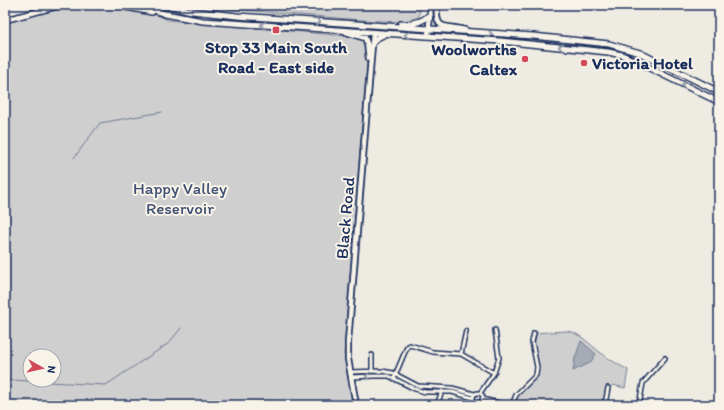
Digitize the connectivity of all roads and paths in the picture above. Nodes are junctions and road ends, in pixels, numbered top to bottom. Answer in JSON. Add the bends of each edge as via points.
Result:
{"nodes":[{"id":1,"x":62,"y":5,"type":"edge"},
{"id":2,"x":116,"y":5,"type":"edge"},
{"id":3,"x":140,"y":5,"type":"edge"},
{"id":4,"x":166,"y":5,"type":"edge"},
{"id":5,"x":432,"y":5,"type":"edge"},
{"id":6,"x":437,"y":5,"type":"edge"},
{"id":7,"x":165,"y":14,"type":"junction"},
{"id":8,"x":430,"y":15,"type":"junction"},
{"id":9,"x":5,"y":20,"type":"edge"},
{"id":10,"x":374,"y":25,"type":"junction"},
{"id":11,"x":384,"y":26,"type":"junction"},
{"id":12,"x":429,"y":30,"type":"junction"},
{"id":13,"x":343,"y":31,"type":"junction"},
{"id":14,"x":472,"y":32,"type":"junction"},
{"id":15,"x":373,"y":33,"type":"junction"},
{"id":16,"x":386,"y":34,"type":"junction"},
{"id":17,"x":428,"y":36,"type":"junction"},
{"id":18,"x":573,"y":40,"type":"junction"},
{"id":19,"x":372,"y":44,"type":"junction"},
{"id":20,"x":608,"y":52,"type":"junction"},
{"id":21,"x":370,"y":64,"type":"junction"},
{"id":22,"x":719,"y":92,"type":"edge"},
{"id":23,"x":719,"y":102,"type":"edge"},
{"id":24,"x":495,"y":330,"type":"dead end"},
{"id":25,"x":466,"y":331,"type":"dead end"},
{"id":26,"x":534,"y":334,"type":"dead end"},
{"id":27,"x":372,"y":354,"type":"dead end"},
{"id":28,"x":461,"y":354,"type":"junction"},
{"id":29,"x":665,"y":358,"type":"dead end"},
{"id":30,"x":372,"y":371,"type":"junction"},
{"id":31,"x":494,"y":373,"type":"junction"},
{"id":32,"x":350,"y":375,"type":"junction"},
{"id":33,"x":395,"y":377,"type":"junction"},
{"id":34,"x":443,"y":387,"type":"junction"},
{"id":35,"x":608,"y":388,"type":"dead end"},
{"id":36,"x":442,"y":392,"type":"junction"},
{"id":37,"x":480,"y":393,"type":"junction"},
{"id":38,"x":474,"y":396,"type":"junction"},
{"id":39,"x":482,"y":399,"type":"junction"},
{"id":40,"x":475,"y":404,"type":"edge"},
{"id":41,"x":356,"y":405,"type":"edge"},
{"id":42,"x":437,"y":405,"type":"edge"},
{"id":43,"x":507,"y":405,"type":"edge"},
{"id":44,"x":512,"y":405,"type":"edge"},
{"id":45,"x":602,"y":405,"type":"edge"},
{"id":46,"x":639,"y":405,"type":"edge"}],
"edges":[{"from":1,"to":9,"type":"main road"},
{"from":2,"to":7,"type":"highway"},
{"from":3,"to":7,"type":"highway"},
{"from":4,"to":10,"type":"highway","one_way":true,"via":[[217,14]]},
{"from":5,"to":8,"type":"main road"},
{"from":6,"to":14,"type":"main road","via":[[436,17],[440,24]]},
{"from":13,"to":7,"type":"highway","one_way":true,"via":[[203,21]]},
{"from":8,"to":11,"type":"highway","via":[[421,22]]},
{"from":8,"to":12,"type":"main road"},
{"from":10,"to":11,"type":"highway"},
{"from":10,"to":15,"type":"highway"},
{"from":11,"to":12,"type":"highway"},
{"from":12,"to":14,"type":"highway"},
{"from":12,"to":17,"type":"main road"},
{"from":13,"to":15,"type":"highway"},
{"from":13,"to":21,"type":"main road","via":[[365,38]]},
{"from":14,"to":18,"type":"highway","one_way":true},
{"from":15,"to":16,"type":"highway"},
{"from":15,"to":19,"type":"main road","name":"Black Road"},
{"from":17,"to":16,"type":"highway","one_way":true},
{"from":16,"to":19,"type":"highway"},
{"from":20,"to":17,"type":"highway","one_way":true},
{"from":18,"to":20,"type":"highway","via":[[604,46]]},
{"from":18,"to":22,"type":"highway","via":[[609,44],[640,53]]},
{"from":19,"to":21,"type":"main road","name":"Black Road"},
{"from":23,"to":20,"type":"highway","one_way":true,"via":[[628,58]]},
{"from":21,"to":32,"type":"main road","name":"Black Road","via":[[348,342]]},
{"from":24,"to":31,"type":"street","via":[[499,358]]},
{"from":25,"to":28,"type":"street"},
{"from":26,"to":44,"type":"street","via":[[532,342],[536,375],[516,395]]},
{"from":27,"to":30,"type":"street"},
{"from":28,"to":31,"type":"street"},
{"from":28,"to":33,"type":"street","via":[[433,352],[408,345]]},
{"from":29,"to":46,"type":"street","via":[[643,383]]},
{"from":30,"to":32,"type":"street"},
{"from":30,"to":33,"type":"street","via":[[382,371]]},
{"from":31,"to":37,"type":"street"},
{"from":33,"to":32,"type":"street","one_way":true},
{"from":32,"to":41,"type":"main road","name":"Black Road"},
{"from":33,"to":34,"type":"street","via":[[418,386]]},
{"from":33,"to":36,"type":"street","via":[[415,389]]},
{"from":34,"to":36,"type":"street"},
{"from":34,"to":38,"type":"street"},
{"from":35,"to":45,"type":"street"},
{"from":36,"to":38,"type":"street"},
{"from":36,"to":42,"type":"street"},
{"from":37,"to":38,"type":"street"},
{"from":37,"to":39,"type":"street"},
{"from":38,"to":40,"type":"street"},
{"from":39,"to":40,"type":"street"},
{"from":39,"to":43,"type":"street"}]}
